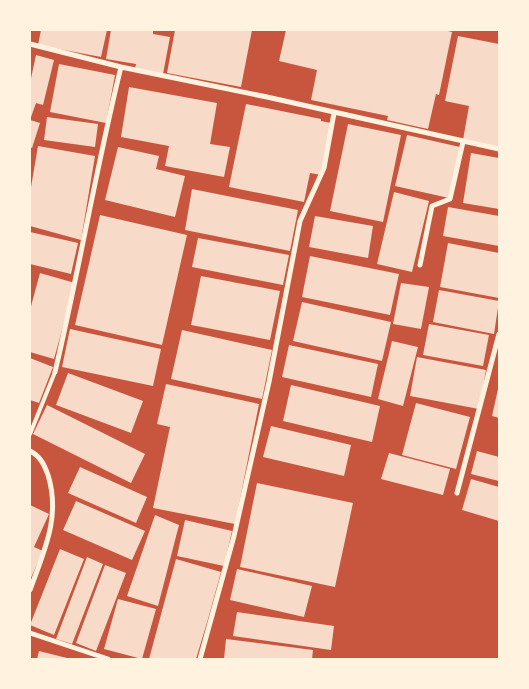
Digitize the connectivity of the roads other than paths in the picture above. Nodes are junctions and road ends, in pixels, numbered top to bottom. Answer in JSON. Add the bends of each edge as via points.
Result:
{"nodes":[{"id":1,"x":30,"y":44,"type":"edge"},
{"id":2,"x":121,"y":67,"type":"junction"},
{"id":3,"x":334,"y":113,"type":"junction"},
{"id":4,"x":463,"y":142,"type":"junction"},
{"id":5,"x":499,"y":149,"type":"edge"},
{"id":6,"x":420,"y":265,"type":"dead end"},
{"id":7,"x":499,"y":334,"type":"edge"},
{"id":8,"x":56,"y":372,"type":"joint"},
{"id":9,"x":30,"y":434,"type":"edge"},
{"id":10,"x":30,"y":451,"type":"edge"},
{"id":11,"x":458,"y":493,"type":"dead end"},
{"id":12,"x":30,"y":590,"type":"edge"},
{"id":13,"x":30,"y":633,"type":"edge"},
{"id":14,"x":108,"y":659,"type":"edge"},
{"id":15,"x":200,"y":659,"type":"edge"}],
"edges":[{"from":1,"to":2,"type":"street"},
{"from":2,"to":3,"type":"street"},
{"from":2,"to":8,"type":"street"},
{"from":3,"to":4,"type":"street"},
{"from":3,"to":15,"type":"street","via":[[324,168],[300,221],[269,382],[234,536]]},
{"from":4,"to":5,"type":"street"},
{"from":4,"to":6,"type":"street","via":[[450,199],[432,206]]},
{"from":7,"to":11,"type":"street"},
{"from":8,"to":9,"type":"lane"},
{"from":10,"to":12,"type":"street","via":[[40,458],[46,469],[53,514],[46,547]]},
{"from":13,"to":14,"type":"street"}]}
